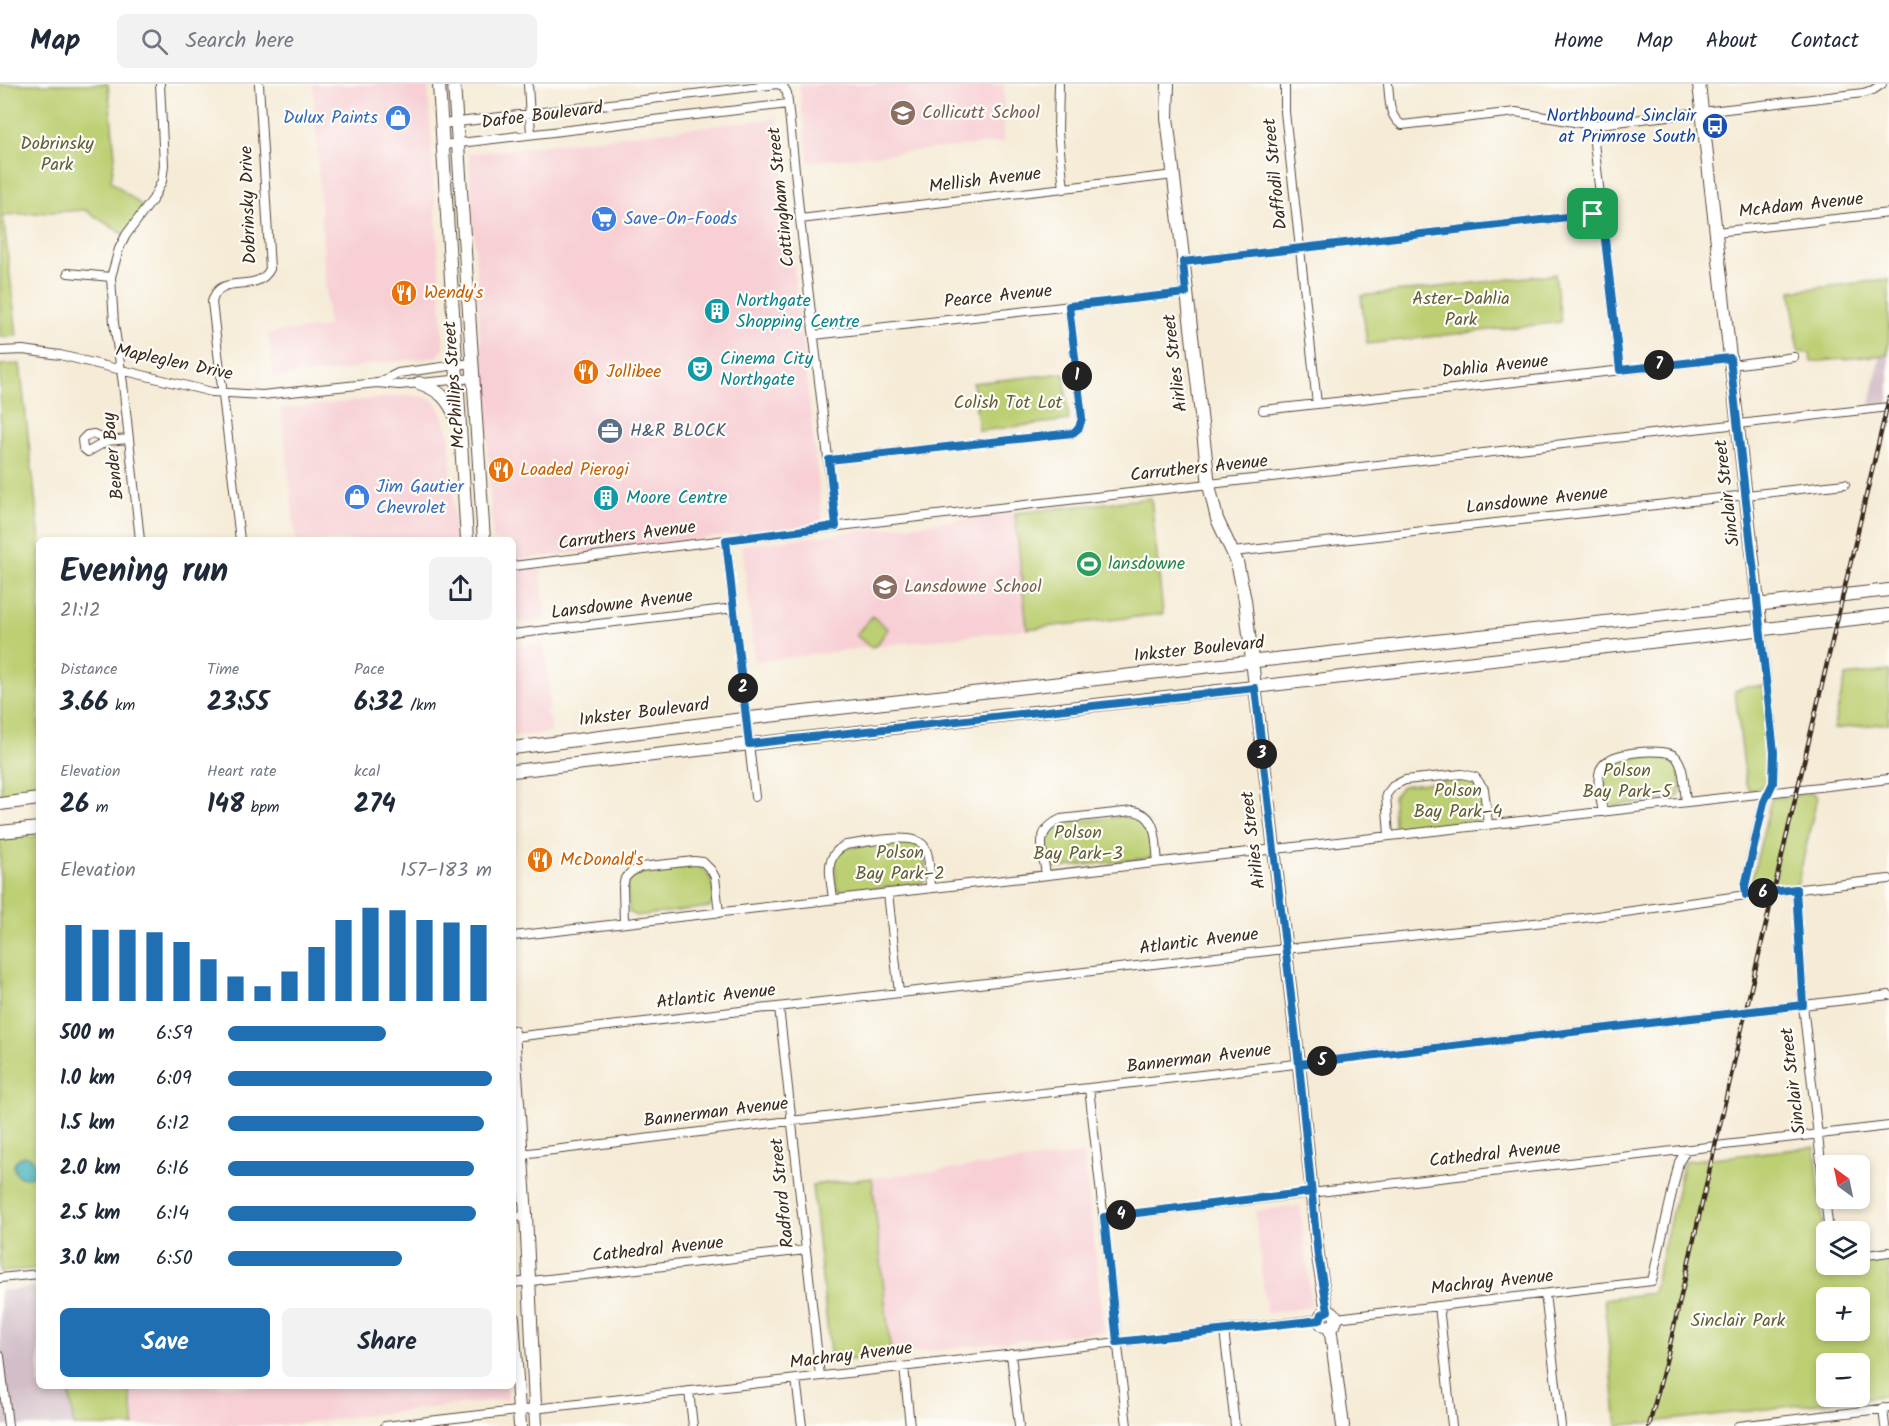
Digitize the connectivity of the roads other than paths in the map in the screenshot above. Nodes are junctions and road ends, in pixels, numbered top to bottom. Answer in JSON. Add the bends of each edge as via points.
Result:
{"nodes":[{"id":1,"x":160,"y":84,"type":"edge"},
{"id":2,"x":259,"y":84,"type":"edge"},
{"id":3,"x":439,"y":84,"type":"edge"},
{"id":4,"x":454,"y":84,"type":"edge"},
{"id":5,"x":528,"y":84,"type":"edge"},
{"id":6,"x":777,"y":84,"type":"edge"},
{"id":7,"x":1059,"y":84,"type":"edge"},
{"id":8,"x":1168,"y":84,"type":"edge"},
{"id":9,"x":1285,"y":84,"type":"edge"},
{"id":10,"x":1388,"y":84,"type":"edge"},
{"id":11,"x":1699,"y":84,"type":"edge"},
{"id":12,"x":1882,"y":84,"type":"edge"},
{"id":13,"x":788,"y":104,"type":"junction"},
{"id":14,"x":1702,"y":112,"type":"junction"},
{"id":15,"x":530,"y":114,"type":"junction"},
{"id":16,"x":456,"y":123,"type":"junction"},
{"id":17,"x":442,"y":124,"type":"junction"},
{"id":18,"x":1592,"y":125,"type":"junction"},
{"id":19,"x":531,"y":134,"type":"junction"},
{"id":20,"x":458,"y":143,"type":"junction"},
{"id":21,"x":443,"y":145,"type":"junction"},
{"id":22,"x":1174,"y":175,"type":"junction"},
{"id":23,"x":1064,"y":189,"type":"junction"},
{"id":24,"x":1602,"y":213,"type":"junction"},
{"id":25,"x":1889,"y":213,"type":"edge"},
{"id":26,"x":800,"y":219,"type":"junction"},
{"id":27,"x":1716,"y":232,"type":"junction"},
{"id":28,"x":1301,"y":248,"type":"junction"},
{"id":29,"x":1183,"y":262,"type":"junction"},
{"id":30,"x":68,"y":273,"type":"dead end"},
{"id":31,"x":111,"y":277,"type":"junction"},
{"id":32,"x":1186,"y":293,"type":"junction"},
{"id":33,"x":1069,"y":306,"type":"junction"},
{"id":34,"x":814,"y":334,"type":"junction"},
{"id":35,"x":0,"y":351,"type":"edge"},
{"id":36,"x":1794,"y":357,"type":"dead end"},
{"id":37,"x":1731,"y":361,"type":"junction"},
{"id":38,"x":472,"y":363,"type":"junction"},
{"id":39,"x":457,"y":364,"type":"junction"},
{"id":40,"x":121,"y":368,"type":"junction"},
{"id":41,"x":1620,"y":370,"type":"junction"},
{"id":42,"x":474,"y":378,"type":"junction"},
{"id":43,"x":458,"y":379,"type":"junction"},
{"id":44,"x":419,"y":382,"type":"junction"},
{"id":45,"x":377,"y":383,"type":"junction"},
{"id":46,"x":223,"y":393,"type":"junction"},
{"id":47,"x":1317,"y":404,"type":"junction"},
{"id":48,"x":1889,"y":407,"type":"edge"},
{"id":49,"x":1263,"y":410,"type":"dead end"},
{"id":50,"x":1738,"y":424,"type":"junction"},
{"id":51,"x":460,"y":427,"type":"junction"},
{"id":52,"x":128,"y":439,"type":"junction"},
{"id":53,"x":107,"y":441,"type":"dead end"},
{"id":54,"x":829,"y":460,"type":"junction"},
{"id":55,"x":1845,"y":484,"type":"dead end"},
{"id":56,"x":1209,"y":485,"type":"junction"},
{"id":57,"x":1746,"y":494,"type":"junction"},
{"id":58,"x":836,"y":526,"type":"junction"},
{"id":59,"x":140,"y":537,"type":"edge"},
{"id":60,"x":240,"y":537,"type":"edge"},
{"id":61,"x":467,"y":537,"type":"edge"},
{"id":62,"x":484,"y":537,"type":"edge"},
{"id":63,"x":726,"y":540,"type":"junction"},
{"id":64,"x":1233,"y":552,"type":"junction"},
{"id":65,"x":516,"y":566,"type":"edge"},
{"id":66,"x":1889,"y":590,"type":"edge"},
{"id":67,"x":1759,"y":605,"type":"junction"},
{"id":68,"x":734,"y":608,"type":"junction"},
{"id":69,"x":1889,"y":615,"type":"edge"},
{"id":70,"x":1761,"y":630,"type":"junction"},
{"id":71,"x":516,"y":634,"type":"edge"},
{"id":72,"x":1252,"y":663,"type":"junction"},
{"id":73,"x":1255,"y":688,"type":"junction"},
{"id":74,"x":747,"y":719,"type":"junction"},
{"id":75,"x":749,"y":744,"type":"junction"},
{"id":76,"x":516,"y":748,"type":"edge"},
{"id":77,"x":516,"y":771,"type":"edge"},
{"id":78,"x":1889,"y":779,"type":"edge"},
{"id":79,"x":1768,"y":792,"type":"junction"},
{"id":80,"x":755,"y":797,"type":"dead end"},
{"id":81,"x":36,"y":800,"type":"edge"},
{"id":82,"x":1686,"y":802,"type":"junction"},
{"id":83,"x":0,"y":804,"type":"edge"},
{"id":84,"x":1602,"y":812,"type":"junction"},
{"id":85,"x":1488,"y":824,"type":"junction"},
{"id":86,"x":36,"y":828,"type":"edge"},
{"id":87,"x":0,"y":832,"type":"edge"},
{"id":88,"x":1389,"y":836,"type":"junction"},
{"id":89,"x":1273,"y":849,"type":"junction"},
{"id":90,"x":1158,"y":862,"type":"junction"},
{"id":91,"x":1046,"y":875,"type":"junction"},
{"id":92,"x":1889,"y":879,"type":"edge"},
{"id":93,"x":930,"y":888,"type":"junction"},
{"id":94,"x":1796,"y":889,"type":"junction"},
{"id":95,"x":888,"y":893,"type":"junction"},
{"id":96,"x":1746,"y":895,"type":"junction"},
{"id":97,"x":833,"y":899,"type":"junction"},
{"id":98,"x":719,"y":913,"type":"junction"},
{"id":99,"x":624,"y":923,"type":"junction"},
{"id":100,"x":516,"y":936,"type":"edge"},
{"id":101,"x":1285,"y":949,"type":"junction"},
{"id":102,"x":899,"y":993,"type":"junction"},
{"id":103,"x":1889,"y":995,"type":"edge"},
{"id":104,"x":1803,"y":1005,"type":"junction"},
{"id":105,"x":779,"y":1007,"type":"junction"},
{"id":106,"x":516,"y":1037,"type":"edge"},
{"id":107,"x":1299,"y":1064,"type":"junction"},
{"id":108,"x":1089,"y":1088,"type":"junction"},
{"id":109,"x":792,"y":1120,"type":"junction"},
{"id":110,"x":516,"y":1125,"type":"edge"},
{"id":111,"x":1889,"y":1126,"type":"edge"},
{"id":112,"x":1818,"y":1134,"type":"junction"},
{"id":113,"x":1687,"y":1149,"type":"junction"},
{"id":114,"x":517,"y":1154,"type":"edge"},
{"id":115,"x":1311,"y":1192,"type":"junction"},
{"id":116,"x":526,"y":1215,"type":"junction"},
{"id":117,"x":516,"y":1217,"type":"edge"},
{"id":118,"x":1104,"y":1217,"type":"junction"},
{"id":119,"x":1828,"y":1221,"type":"edge"},
{"id":120,"x":806,"y":1250,"type":"junction"},
{"id":121,"x":1889,"y":1252,"type":"edge"},
{"id":122,"x":1870,"y":1255,"type":"edge"},
{"id":123,"x":36,"y":1274,"type":"edge"},
{"id":124,"x":0,"y":1278,"type":"edge"},
{"id":125,"x":530,"y":1281,"type":"junction"},
{"id":126,"x":516,"y":1283,"type":"edge"},
{"id":127,"x":1545,"y":1294,"type":"junction"},
{"id":128,"x":1439,"y":1306,"type":"junction"},
{"id":129,"x":1328,"y":1319,"type":"junction"},
{"id":130,"x":1224,"y":1330,"type":"junction"},
{"id":131,"x":1117,"y":1342,"type":"junction"},
{"id":132,"x":1011,"y":1354,"type":"junction"},
{"id":133,"x":0,"y":1356,"type":"edge"},
{"id":134,"x":516,"y":1364,"type":"edge"},
{"id":135,"x":904,"y":1367,"type":"junction"},
{"id":136,"x":820,"y":1376,"type":"junction"},
{"id":137,"x":796,"y":1379,"type":"junction"},
{"id":138,"x":689,"y":1391,"type":"junction"},
{"id":139,"x":1886,"y":1408,"type":"edge"},
{"id":140,"x":535,"y":1409,"type":"junction"},
{"id":141,"x":519,"y":1411,"type":"junction"},
{"id":142,"x":1778,"y":1424,"type":"edge"},
{"id":143,"x":8,"y":1426,"type":"edge"},
{"id":144,"x":385,"y":1426,"type":"edge"},
{"id":145,"x":520,"y":1426,"type":"edge"},
{"id":146,"x":536,"y":1426,"type":"edge"},
{"id":147,"x":693,"y":1426,"type":"edge"},
{"id":148,"x":802,"y":1426,"type":"edge"},
{"id":149,"x":910,"y":1426,"type":"edge"},
{"id":150,"x":1019,"y":1426,"type":"edge"},
{"id":151,"x":1127,"y":1426,"type":"edge"},
{"id":152,"x":1235,"y":1426,"type":"edge"},
{"id":153,"x":1343,"y":1426,"type":"edge"},
{"id":154,"x":1452,"y":1426,"type":"edge"},
{"id":155,"x":1561,"y":1426,"type":"edge"},
{"id":156,"x":1738,"y":1426,"type":"edge"},
{"id":157,"x":1885,"y":1426,"type":"edge"}],
"edges":[{"from":1,"to":31,"type":"street","via":[[162,181],[119,249]]},
{"from":2,"to":46,"type":"street","name":"Dobrinsky Drive","via":[[271,262],[262,280],[224,286],[214,294]]},
{"from":3,"to":17,"type":"main road","name":"McPhillips Street"},
{"from":4,"to":16,"type":"main road","name":"McPhillips Street"},
{"from":5,"to":15,"type":"street"},
{"from":6,"to":13,"type":"street","name":"Cottingham Street","via":[[787,93]]},
{"from":6,"to":15,"type":"street","name":"Dafoe Boulevard"},
{"from":7,"to":23,"type":"street","via":[[1058,132]]},
{"from":8,"to":22,"type":"main road","name":"Airlies Street","via":[[1167,117]]},
{"from":9,"to":28,"type":"street","name":"Daffodil Street"},
{"from":10,"to":18,"type":"street","via":[[1391,114],[1402,125],[1516,112]]},
{"from":11,"to":14,"type":"main road","name":"Sinclair Street"},
{"from":12,"to":14,"type":"street","via":[[1863,93]]},
{"from":13,"to":19,"type":"street","name":"Dafoe Boulevard"},
{"from":13,"to":26,"type":"street","name":"Cottingham Street"},
{"from":14,"to":18,"type":"street"},
{"from":14,"to":27,"type":"main road","name":"Sinclair Street"},
{"from":15,"to":16,"type":"street","name":"Dafoe Boulevard"},
{"from":15,"to":19,"type":"street"},
{"from":16,"to":17,"type":"street","name":"Dafoe Boulevard"},
{"from":16,"to":20,"type":"main road","name":"McPhillips Street"},
{"from":17,"to":21,"type":"main road","name":"McPhillips Street"},
{"from":18,"to":24,"type":"street"},
{"from":19,"to":20,"type":"street","name":"Dafoe Boulevard"},
{"from":20,"to":21,"type":"street","name":"Dafoe Boulevard"},
{"from":20,"to":38,"type":"main road","name":"McPhillips Street"},
{"from":21,"to":39,"type":"main road","name":"McPhillips Street"},
{"from":22,"to":23,"type":"street","name":"Mellish Avenue"},
{"from":22,"to":29,"type":"main road","name":"Airlies Street"},
{"from":23,"to":26,"type":"street","name":"Mellish Avenue"},
{"from":24,"to":28,"type":"street"},
{"from":24,"to":41,"type":"street"},
{"from":25,"to":27,"type":"street","name":"McAdam Avenue"},
{"from":26,"to":34,"type":"street","name":"Cottingham Street"},
{"from":27,"to":37,"type":"main road","name":"Sinclair Street"},
{"from":28,"to":29,"type":"street"},
{"from":28,"to":47,"type":"street","name":"Daffodil Street"},
{"from":29,"to":32,"type":"main road","name":"Airlies Street"},
{"from":30,"to":31,"type":"street"},
{"from":31,"to":40,"type":"street"},
{"from":32,"to":33,"type":"street","name":"Pearce Avenue"},
{"from":32,"to":56,"type":"main road","name":"Airlies Street"},
{"from":33,"to":34,"type":"street","name":"Pearce Avenue"},
{"from":33,"to":54,"type":"street","via":[[1082,418],[1073,433]]},
{"from":34,"to":54,"type":"street","name":"Cottingham Street"},
{"from":35,"to":40,"type":"street","name":"Mapleglen Drive","via":[[23,350]]},
{"from":36,"to":37,"type":"street","name":"Dahlia Avenue"},
{"from":37,"to":41,"type":"street","name":"Dahlia Avenue"},
{"from":37,"to":50,"type":"main road","name":"Sinclair Street"},
{"from":38,"to":39,"type":"street","name":"Mapleglen Drive"},
{"from":38,"to":42,"type":"main road","name":"McPhillips Street"},
{"from":39,"to":43,"type":"main road","name":"McPhillips Street"},
{"from":39,"to":45,"type":"street","name":"Mapleglen Drive","via":[[398,373]]},
{"from":40,"to":46,"type":"street","name":"Mapleglen Drive"},
{"from":40,"to":52,"type":"street","name":"Bender Bay"},
{"from":41,"to":47,"type":"street","name":"Dahlia Avenue"},
{"from":42,"to":43,"type":"street","name":"Mapleglen Drive"},
{"from":42,"to":62,"type":"main road","name":"McPhillips Street"},
{"from":43,"to":44,"type":"street","name":"Mapleglen Drive"},
{"from":43,"to":51,"type":"main road","name":"McPhillips Street"},
{"from":44,"to":45,"type":"street","name":"Mapleglen Drive"},
{"from":44,"to":51,"type":"main road","via":[[442,394]]},
{"from":45,"to":46,"type":"street","name":"Mapleglen Drive","via":[[262,395]]},
{"from":46,"to":60,"type":"street"},
{"from":47,"to":49,"type":"street","name":"Dahlia Avenue"},
{"from":48,"to":50,"type":"street","name":"Carruthers Avenue"},
{"from":50,"to":56,"type":"street","name":"Carruthers Avenue"},
{"from":50,"to":57,"type":"main road","name":"Sinclair Street"},
{"from":51,"to":61,"type":"main road","name":"McPhillips Street"},
{"from":52,"to":53,"type":"street"},
{"from":52,"to":59,"type":"street","name":"Bender Bay"},
{"from":54,"to":58,"type":"street","name":"Cottingham Street"},
{"from":55,"to":57,"type":"street","name":"Lansdowne Avenue"},
{"from":56,"to":58,"type":"street","name":"Carruthers Avenue"},
{"from":56,"to":64,"type":"main road","name":"Airlies Street","via":[[1216,519]]},
{"from":57,"to":64,"type":"street","name":"Lansdowne Avenue"},
{"from":57,"to":67,"type":"main road","name":"Sinclair Street"},
{"from":58,"to":63,"type":"street","name":"Carruthers Avenue"},
{"from":63,"to":65,"type":"street","name":"Carruthers Avenue"},
{"from":63,"to":68,"type":"street"},
{"from":64,"to":72,"type":"main road","name":"Airlies Street","via":[[1244,590]]},
{"from":66,"to":67,"type":"main road","name":"Inkster Boulevard"},
{"from":67,"to":70,"type":"main road","name":"Sinclair Street"},
{"from":67,"to":72,"type":"main road","name":"Inkster Boulevard"},
{"from":68,"to":71,"type":"street","name":"Lansdowne Avenue"},
{"from":68,"to":74,"type":"street"},
{"from":69,"to":70,"type":"main road"},
{"from":70,"to":73,"type":"main road"},
{"from":70,"to":79,"type":"street","name":"Sinclair Street","via":[[1774,752],[1773,783]]},
{"from":72,"to":73,"type":"main road","name":"Airlies Street"},
{"from":72,"to":74,"type":"main road","name":"Inkster Boulevard"},
{"from":73,"to":75,"type":"main road"},
{"from":73,"to":89,"type":"main road","name":"Airlies Street"},
{"from":74,"to":75,"type":"street"},
{"from":74,"to":76,"type":"main road","name":"Inkster Boulevard"},
{"from":75,"to":77,"type":"main road"},
{"from":75,"to":80,"type":"street"},
{"from":78,"to":79,"type":"street"},
{"from":79,"to":82,"type":"street"},
{"from":79,"to":96,"type":"street","name":"Sinclair Street"},
{"from":81,"to":83,"type":"main road"},
{"from":82,"to":84,"type":"street"},
{"from":82,"to":84,"type":"street","via":[[1681,766],[1671,753],[1615,756],[1607,760],[1599,775]]},
{"from":84,"to":85,"type":"street"},
{"from":85,"to":88,"type":"street"},
{"from":85,"to":88,"type":"street","via":[[1484,789],[1475,777],[1462,774],[1405,780],[1386,795]]},
{"from":86,"to":87,"type":"main road"},
{"from":88,"to":89,"type":"street"},
{"from":89,"to":90,"type":"street"},
{"from":89,"to":101,"type":"main road","name":"Airlies Street"},
{"from":90,"to":91,"type":"street"},
{"from":90,"to":91,"type":"street","via":[[1153,824],[1142,812],[1060,819],[1050,824],[1042,837]]},
{"from":91,"to":93,"type":"street"},
{"from":92,"to":94,"type":"street","name":"Atlantic Avenue"},
{"from":93,"to":95,"type":"street"},
{"from":93,"to":97,"type":"street","via":[[924,844],[906,838],[837,849],[829,863]]},
{"from":94,"to":96,"type":"street","name":"Atlantic Avenue"},
{"from":94,"to":104,"type":"street","name":"Sinclair Street"},
{"from":95,"to":97,"type":"street"},
{"from":95,"to":102,"type":"street"},
{"from":96,"to":101,"type":"street","name":"Atlantic Avenue","via":[[1583,918]]},
{"from":97,"to":98,"type":"street"},
{"from":98,"to":99,"type":"street"},
{"from":98,"to":99,"type":"street","via":[[715,877],[703,862],[694,861],[641,867],[630,872],[623,887]]},
{"from":99,"to":100,"type":"street"},
{"from":101,"to":102,"type":"street","name":"Atlantic Avenue"},
{"from":101,"to":107,"type":"main road","name":"Airlies Street"},
{"from":102,"to":105,"type":"street","name":"Atlantic Avenue"},
{"from":103,"to":104,"type":"street","name":"Bannerman Avenue"},
{"from":104,"to":107,"type":"street","name":"Bannerman Avenue"},
{"from":104,"to":112,"type":"street","name":"Sinclair Street"},
{"from":105,"to":106,"type":"street","name":"Atlantic Avenue"},
{"from":105,"to":109,"type":"street","name":"Radford Street"},
{"from":107,"to":108,"type":"street","name":"Bannerman Avenue"},
{"from":107,"to":115,"type":"main road","name":"Airlies Street"},
{"from":108,"to":109,"type":"street","name":"Bannerman Avenue"},
{"from":108,"to":118,"type":"street"},
{"from":109,"to":114,"type":"street","name":"Bannerman Avenue"},
{"from":109,"to":120,"type":"street","name":"Radford Street"},
{"from":110,"to":114,"type":"main road"},
{"from":111,"to":112,"type":"street","name":"Cathedral Avenue"},
{"from":112,"to":113,"type":"street","name":"Cathedral Avenue"},
{"from":112,"to":119,"type":"street","name":"Sinclair Street"},
{"from":113,"to":115,"type":"street","name":"Cathedral Avenue"},
{"from":113,"to":127,"type":"street","name":"Machray Avenue","via":[[1679,1162],[1652,1281]]},
{"from":114,"to":116,"type":"main road"},
{"from":115,"to":118,"type":"street","name":"Cathedral Avenue"},
{"from":115,"to":129,"type":"main road","name":"Airlies Street"},
{"from":116,"to":117,"type":"street"},
{"from":116,"to":125,"type":"main road"},
{"from":118,"to":131,"type":"street"},
{"from":120,"to":125,"type":"street","name":"Cathedral Avenue"},
{"from":120,"to":136,"type":"street","name":"Radford Street"},
{"from":121,"to":122,"type":"street"},
{"from":123,"to":124,"type":"street"},
{"from":125,"to":126,"type":"street","name":"Cathedral Avenue"},
{"from":125,"to":140,"type":"main road"},
{"from":127,"to":128,"type":"street","name":"Machray Avenue"},
{"from":127,"to":155,"type":"street"},
{"from":128,"to":129,"type":"street","name":"Machray Avenue"},
{"from":128,"to":154,"type":"street"},
{"from":129,"to":130,"type":"street","name":"Machray Avenue"},
{"from":129,"to":153,"type":"main road","name":"Airlies Street"},
{"from":130,"to":131,"type":"street","name":"Machray Avenue"},
{"from":130,"to":152,"type":"street"},
{"from":131,"to":132,"type":"street","name":"Machray Avenue"},
{"from":131,"to":151,"type":"street"},
{"from":132,"to":135,"type":"street","name":"Machray Avenue"},
{"from":132,"to":150,"type":"street"},
{"from":133,"to":143,"type":"street"},
{"from":134,"to":141,"type":"main road"},
{"from":135,"to":136,"type":"street","name":"Machray Avenue"},
{"from":135,"to":149,"type":"street"},
{"from":136,"to":137,"type":"street","name":"Machray Avenue"},
{"from":137,"to":138,"type":"street","name":"Machray Avenue"},
{"from":137,"to":148,"type":"street"},
{"from":138,"to":140,"type":"street","name":"Machray Avenue"},
{"from":138,"to":147,"type":"street"},
{"from":139,"to":142,"type":"street"},
{"from":139,"to":157,"type":"street"},
{"from":140,"to":141,"type":"street","name":"Machray Avenue"},
{"from":140,"to":146,"type":"main road"},
{"from":141,"to":144,"type":"street","name":"Machray Avenue"},
{"from":141,"to":145,"type":"main road"},
{"from":142,"to":156,"type":"street"}]}
